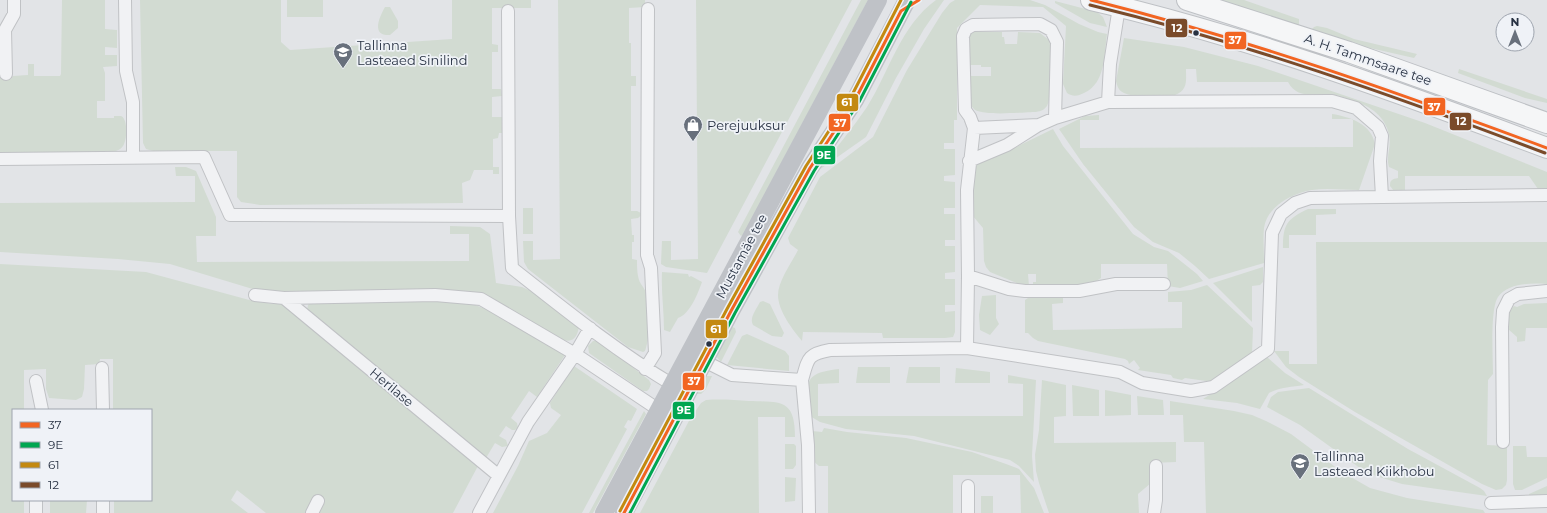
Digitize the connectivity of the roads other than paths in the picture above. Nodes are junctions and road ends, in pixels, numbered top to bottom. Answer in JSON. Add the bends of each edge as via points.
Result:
{"nodes":[{"id":1,"x":14,"y":0,"type":"edge"},
{"id":2,"x":125,"y":0,"type":"edge"},
{"id":3,"x":878,"y":0,"type":"edge"},
{"id":4,"x":919,"y":0,"type":"edge"},
{"id":5,"x":1091,"y":0,"type":"edge"},
{"id":6,"x":1187,"y":0,"type":"edge"},
{"id":7,"x":904,"y":5,"type":"edge"},
{"id":8,"x":1119,"y":7,"type":"junction"},
{"id":9,"x":648,"y":9,"type":"dead end"},
{"id":10,"x":508,"y":11,"type":"dead end"},
{"id":11,"x":6,"y":74,"type":"dead end"},
{"id":12,"x":1108,"y":102,"type":"junction"},
{"id":13,"x":1055,"y":118,"type":"junction"},
{"id":14,"x":1547,"y":123,"type":"edge"},
{"id":15,"x":1038,"y":125,"type":"junction"},
{"id":16,"x":974,"y":128,"type":"junction"},
{"id":17,"x":1547,"y":148,"type":"edge"},
{"id":18,"x":133,"y":157,"type":"junction"},
{"id":19,"x":0,"y":159,"type":"edge"},
{"id":20,"x":969,"y":161,"type":"junction"},
{"id":21,"x":1547,"y":195,"type":"edge"},
{"id":22,"x":1382,"y":197,"type":"junction"},
{"id":23,"x":509,"y":216,"type":"junction"},
{"id":24,"x":968,"y":276,"type":"junction"},
{"id":25,"x":1164,"y":284,"type":"dead end"},
{"id":26,"x":1547,"y":291,"type":"edge"},
{"id":27,"x":255,"y":295,"type":"dead end"},
{"id":28,"x":284,"y":298,"type":"junction"},
{"id":29,"x":590,"y":328,"type":"junction"},
{"id":30,"x":967,"y":348,"type":"junction"},
{"id":31,"x":575,"y":354,"type":"junction"},
{"id":32,"x":697,"y":358,"type":"junction"},
{"id":33,"x":102,"y":368,"type":"dead end"},
{"id":34,"x":645,"y":369,"type":"junction"},
{"id":35,"x":802,"y":380,"type":"junction"},
{"id":36,"x":36,"y":381,"type":"dead end"},
{"id":37,"x":667,"y":381,"type":"junction"},
{"id":38,"x":680,"y":406,"type":"junction"},
{"id":39,"x":42,"y":409,"type":"edge"},
{"id":40,"x":103,"y":409,"type":"edge"},
{"id":41,"x":659,"y":410,"type":"junction"},
{"id":42,"x":1503,"y":442,"type":"dead end"},
{"id":43,"x":1156,"y":466,"type":"dead end"},
{"id":44,"x":499,"y":476,"type":"junction"},
{"id":45,"x":968,"y":486,"type":"dead end"},
{"id":46,"x":36,"y":501,"type":"edge"},
{"id":47,"x":103,"y":501,"type":"edge"},
{"id":48,"x":318,"y":501,"type":"dead end"},
{"id":49,"x":1547,"y":501,"type":"edge"},
{"id":50,"x":1491,"y":503,"type":"dead end"},
{"id":51,"x":36,"y":513,"type":"edge"},
{"id":52,"x":103,"y":513,"type":"edge"},
{"id":53,"x":312,"y":513,"type":"edge"},
{"id":54,"x":479,"y":513,"type":"edge"},
{"id":55,"x":604,"y":513,"type":"edge"},
{"id":56,"x":624,"y":513,"type":"edge"},
{"id":57,"x":809,"y":513,"type":"edge"},
{"id":58,"x":968,"y":513,"type":"edge"},
{"id":59,"x":1154,"y":513,"type":"edge"}],
"edges":[{"from":1,"to":11,"type":"street","via":[[14,14],[5,30]]},
{"from":2,"to":18,"type":"street","via":[[126,72],[133,102]]},
{"from":3,"to":32,"type":"main road","name":"Mustamäe tee","via":[[726,284]]},
{"from":4,"to":7,"type":"main road"},
{"from":5,"to":8,"type":"main road","name":"A. H. Tammsaare tee"},
{"from":6,"to":14,"type":"main road","name":"A. H. Tammsaare tee","via":[[1356,55]]},
{"from":7,"to":32,"type":"main road","name":"Mustamäe tee","via":[[855,100],[810,168]]},
{"from":8,"to":12,"type":"street","via":[[1110,64]]},
{"from":8,"to":17,"type":"main road","name":"A. H. Tammsaare tee","via":[[1295,58]]},
{"from":9,"to":34,"type":"street","via":[[648,255],[651,268],[655,353]]},
{"from":10,"to":23,"type":"street"},
{"from":12,"to":13,"type":"street"},
{"from":12,"to":22,"type":"street","via":[[1332,101],[1346,104],[1364,114],[1378,127],[1382,136]]},
{"from":13,"to":15,"type":"street"},
{"from":13,"to":16,"type":"street","via":[[1057,42],[1051,30],[1040,24],[973,25],[966,29],[963,36],[965,110]]},
{"from":15,"to":16,"type":"street"},
{"from":15,"to":20,"type":"street","via":[[1007,145]]},
{"from":16,"to":20,"type":"street"},
{"from":18,"to":19,"type":"street"},
{"from":18,"to":23,"type":"street","via":[[204,157],[230,215]]},
{"from":20,"to":24,"type":"street","via":[[966,190]]},
{"from":21,"to":22,"type":"street"},
{"from":22,"to":30,"type":"street","via":[[1310,198],[1295,203],[1281,214],[1272,233],[1268,349],[1213,387],[1192,391],[1142,383],[1120,372]]},
{"from":23,"to":29,"type":"street","via":[[512,268]]},
{"from":24,"to":25,"type":"street","via":[[1025,291],[1079,291],[1116,284]]},
{"from":24,"to":30,"type":"street"},
{"from":26,"to":42,"type":"street","via":[[1518,294],[1509,299],[1503,311]]},
{"from":27,"to":28,"type":"street"},
{"from":28,"to":31,"type":"street","via":[[435,295],[481,299]]},
{"from":28,"to":44,"type":"street","name":"Herilase"},
{"from":29,"to":31,"type":"street"},
{"from":29,"to":34,"type":"street"},
{"from":30,"to":35,"type":"street","via":[[818,352],[808,359]]},
{"from":31,"to":41,"type":"street"},
{"from":31,"to":44,"type":"street","via":[[528,422]]},
{"from":32,"to":35,"type":"street","via":[[732,375]]},
{"from":32,"to":37,"type":"main road","name":"Mustamäe tee"},
{"from":32,"to":38,"type":"main road","name":"Mustamäe tee"},
{"from":33,"to":40,"type":"street"},
{"from":34,"to":37,"type":"street"},
{"from":35,"to":57,"type":"street","via":[[808,445]]},
{"from":36,"to":39,"type":"street"},
{"from":37,"to":38,"type":"street"},
{"from":37,"to":41,"type":"main road","name":"Mustamäe tee"},
{"from":38,"to":41,"type":"street"},
{"from":38,"to":56,"type":"main road","name":"Mustamäe tee"},
{"from":41,"to":55,"type":"main road","name":"Mustamäe tee"},
{"from":43,"to":59,"type":"street"},
{"from":44,"to":54,"type":"street"},
{"from":45,"to":58,"type":"street"},
{"from":46,"to":51,"type":"street"},
{"from":47,"to":52,"type":"street"},
{"from":48,"to":53,"type":"street"},
{"from":49,"to":50,"type":"street"}]}
